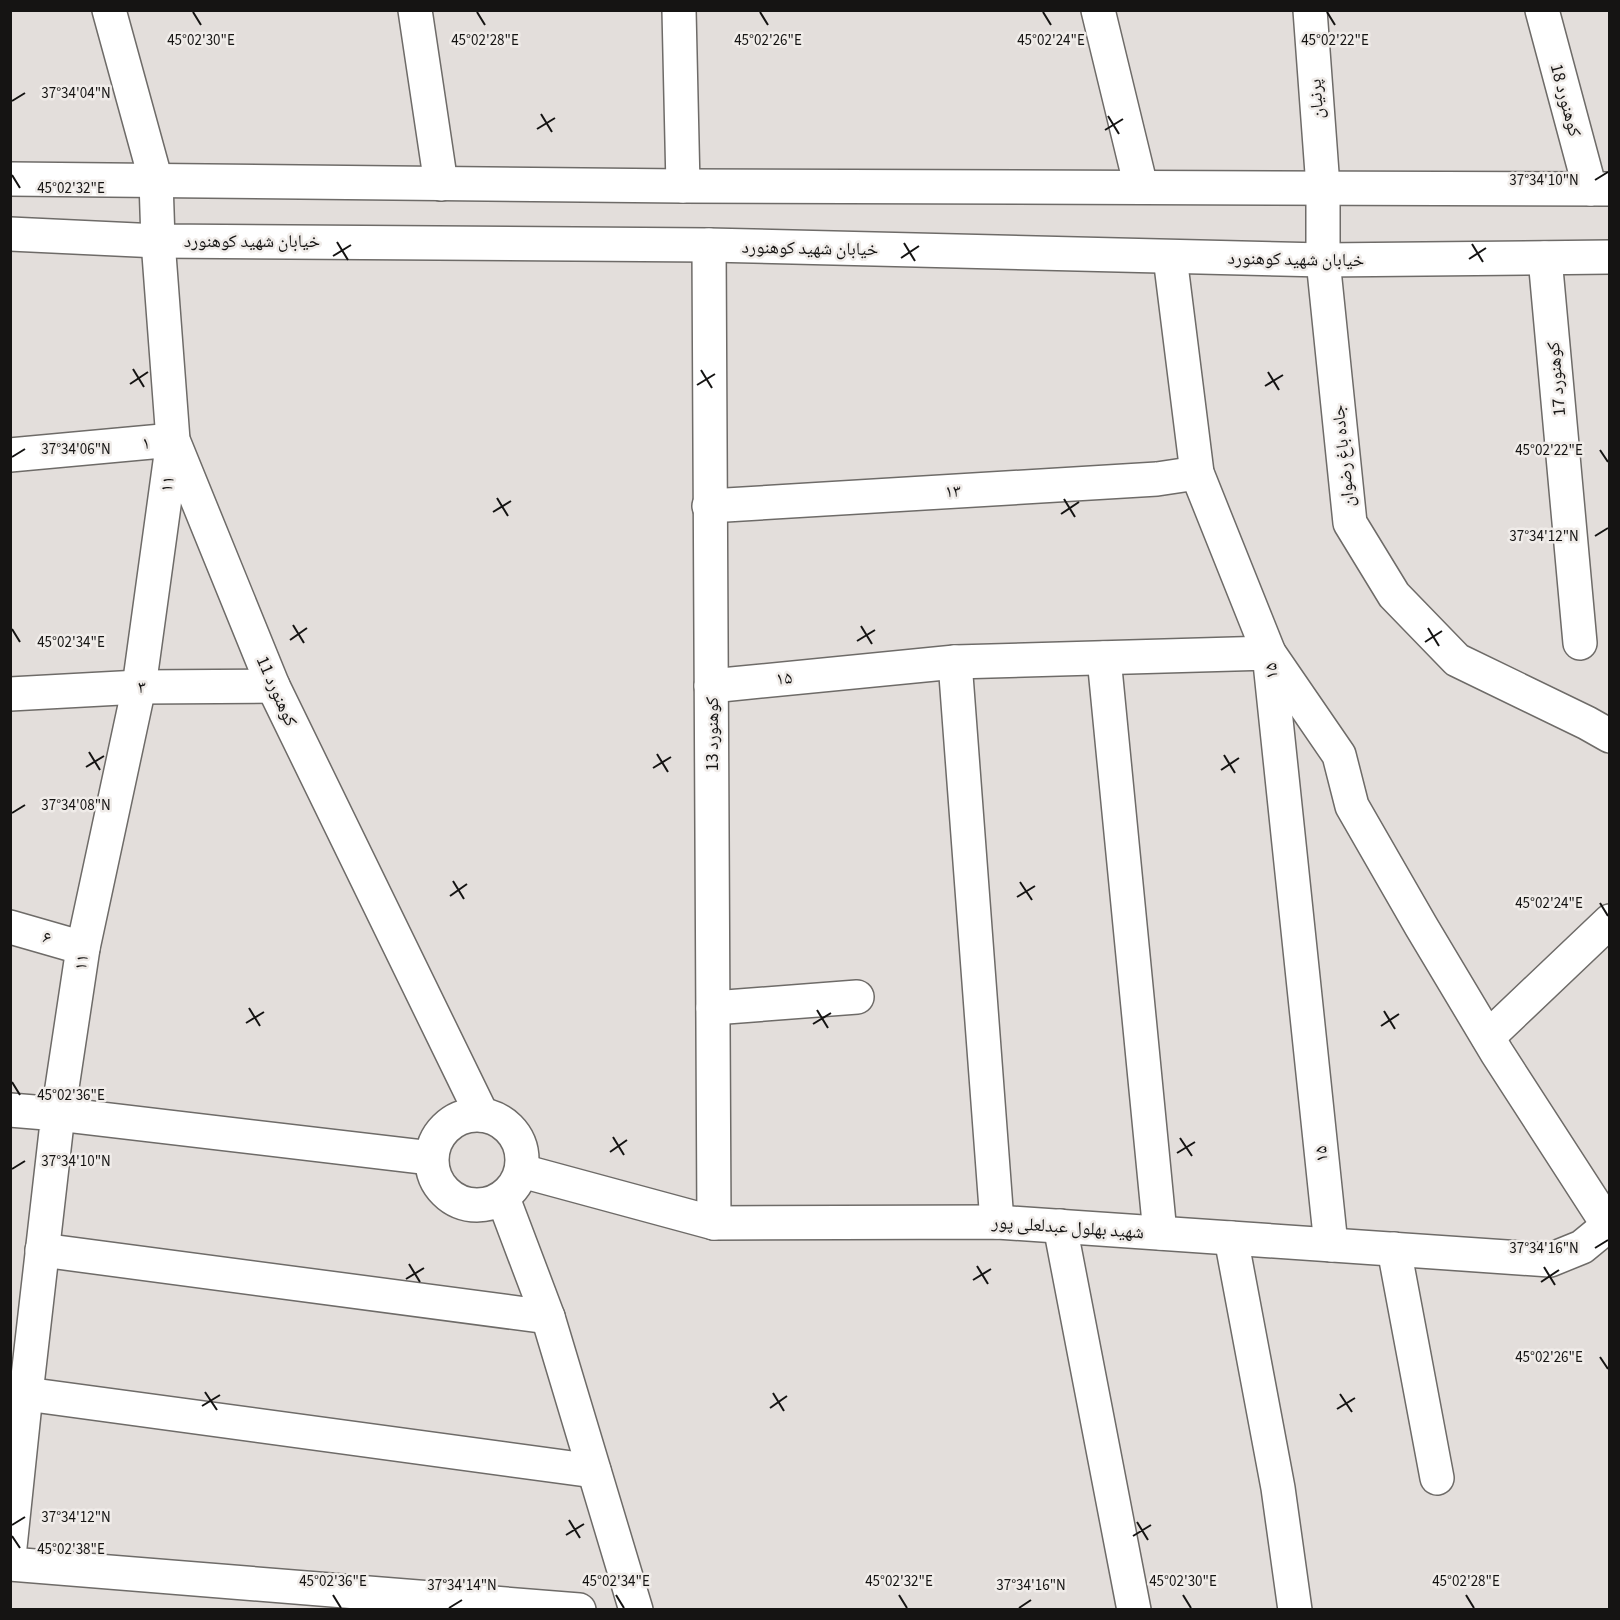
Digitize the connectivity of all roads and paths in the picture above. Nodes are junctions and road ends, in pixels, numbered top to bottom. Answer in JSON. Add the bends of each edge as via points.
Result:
{"nodes":[{"id":1,"x":109,"y":10,"type":"edge"},
{"id":2,"x":415,"y":10,"type":"edge"},
{"id":3,"x":679,"y":10,"type":"edge"},
{"id":4,"x":1098,"y":10,"type":"edge"},
{"id":5,"x":1310,"y":10,"type":"edge"},
{"id":6,"x":1542,"y":10,"type":"edge"},
{"id":7,"x":10,"y":179,"type":"edge"},
{"id":8,"x":156,"y":181,"type":"junction"},
{"id":9,"x":441,"y":184,"type":"junction"},
{"id":10,"x":683,"y":186,"type":"junction"},
{"id":11,"x":1141,"y":187,"type":"junction"},
{"id":12,"x":1323,"y":187,"type":"junction"},
{"id":13,"x":1600,"y":189,"type":"edge"},
{"id":14,"x":10,"y":234,"type":"edge"},
{"id":15,"x":158,"y":240,"type":"junction"},
{"id":16,"x":709,"y":245,"type":"junction"},
{"id":17,"x":1170,"y":257,"type":"junction"},
{"id":18,"x":1610,"y":257,"type":"edge"},
{"id":19,"x":1545,"y":258,"type":"junction"},
{"id":20,"x":1323,"y":260,"type":"junction"},
{"id":21,"x":173,"y":440,"type":"junction"},
{"id":22,"x":10,"y":455,"type":"edge"},
{"id":23,"x":1197,"y":473,"type":"junction"},
{"id":24,"x":709,"y":506,"type":"junction"},
{"id":25,"x":1580,"y":643,"type":"dead end"},
{"id":26,"x":1269,"y":653,"type":"junction"},
{"id":27,"x":1104,"y":658,"type":"junction"},
{"id":28,"x":955,"y":662,"type":"junction"},
{"id":29,"x":273,"y":686,"type":"junction"},
{"id":30,"x":711,"y":686,"type":"junction"},
{"id":31,"x":139,"y":687,"type":"junction"},
{"id":32,"x":10,"y":694,"type":"edge"},
{"id":33,"x":1610,"y":736,"type":"edge"},
{"id":34,"x":1610,"y":921,"type":"edge"},
{"id":35,"x":10,"y":927,"type":"edge"},
{"id":36,"x":83,"y":948,"type":"junction"},
{"id":37,"x":857,"y":997,"type":"dead end"},
{"id":38,"x":713,"y":1008,"type":"junction"},
{"id":39,"x":1488,"y":1037,"type":"junction"},
{"id":40,"x":10,"y":1110,"type":"edge"},
{"id":41,"x":58,"y":1114,"type":"junction"},
{"id":42,"x":483,"y":1115,"type":"junction"},
{"id":43,"x":431,"y":1158,"type":"junction"},
{"id":44,"x":522,"y":1171,"type":"junction"},
{"id":45,"x":503,"y":1198,"type":"junction"},
{"id":46,"x":996,"y":1222,"type":"junction"},
{"id":47,"x":714,"y":1223,"type":"junction"},
{"id":48,"x":1060,"y":1226,"type":"junction"},
{"id":49,"x":1609,"y":1226,"type":"edge"},
{"id":50,"x":1160,"y":1233,"type":"junction"},
{"id":51,"x":1231,"y":1238,"type":"junction"},
{"id":52,"x":1331,"y":1245,"type":"junction"},
{"id":53,"x":1394,"y":1249,"type":"junction"},
{"id":54,"x":42,"y":1250,"type":"junction"},
{"id":55,"x":548,"y":1317,"type":"junction"},
{"id":56,"x":20,"y":1355,"type":"edge"},
{"id":57,"x":26,"y":1394,"type":"junction"},
{"id":58,"x":594,"y":1471,"type":"junction"},
{"id":59,"x":1437,"y":1478,"type":"dead end"},
{"id":60,"x":10,"y":1547,"type":"edge"},
{"id":61,"x":10,"y":1564,"type":"edge"},
{"id":62,"x":579,"y":1610,"type":"edge"},
{"id":63,"x":636,"y":1610,"type":"edge"},
{"id":64,"x":1134,"y":1610,"type":"edge"},
{"id":65,"x":1295,"y":1610,"type":"edge"}],
"edges":[{"from":1,"to":8,"type":"street","name":"کوهنورد 11"},
{"from":2,"to":9,"type":"street"},
{"from":3,"to":10,"type":"street"},
{"from":4,"to":11,"type":"street"},
{"from":5,"to":12,"type":"street","name":"پرنیان"},
{"from":6,"to":13,"type":"street","name":"کوهنورد 18"},
{"from":7,"to":8,"type":"street"},
{"from":8,"to":9,"type":"street"},
{"from":8,"to":15,"type":"street","name":"کوهنورد 11"},
{"from":9,"to":10,"type":"street"},
{"from":10,"to":11,"type":"street"},
{"from":11,"to":12,"type":"street"},
{"from":12,"to":13,"type":"street"},
{"from":12,"to":20,"type":"street","name":"پرنیان"},
{"from":14,"to":15,"type":"street","name":"خیابان شهید کوهنورد"},
{"from":15,"to":16,"type":"street","name":"خیابان شهید کوهنورد"},
{"from":15,"to":21,"type":"street","name":"کوهنورد 11"},
{"from":16,"to":17,"type":"street","name":"خیابان شهید کوهنورد"},
{"from":16,"to":24,"type":"street","name":"کوهنورد 13"},
{"from":17,"to":20,"type":"street","name":"خیابان شهید کوهنورد"},
{"from":17,"to":23,"type":"street"},
{"from":18,"to":19,"type":"street","name":"خیابان شهید کوهنورد"},
{"from":19,"to":20,"type":"street","name":"خیابان شهید کوهنورد"},
{"from":19,"to":25,"type":"street","name":"کوهنورد 17"},
{"from":20,"to":33,"type":"street","name":"جاده باغ رضوان","via":[[1350,523],[1394,595],[1457,660]]},
{"from":21,"to":22,"type":"street","name":"۱"},
{"from":21,"to":29,"type":"street","name":"کوهنورد 11"},
{"from":21,"to":31,"type":"street","name":"۱۱"},
{"from":23,"to":24,"type":"street","name":"۱۳","via":[[1157,479]]},
{"from":23,"to":26,"type":"street"},
{"from":24,"to":30,"type":"street","name":"کوهنورد 13"},
{"from":26,"to":27,"type":"street","name":"۱۵"},
{"from":26,"to":39,"type":"street","via":[[1339,755],[1352,806]]},
{"from":26,"to":52,"type":"street","name":"۱۵"},
{"from":27,"to":28,"type":"street","name":"۱۵"},
{"from":27,"to":50,"type":"street"},
{"from":28,"to":30,"type":"street","name":"۱۵"},
{"from":28,"to":46,"type":"street"},
{"from":29,"to":31,"type":"street","name":"۳"},
{"from":29,"to":42,"type":"street","name":"کوهنورد 11"},
{"from":30,"to":38,"type":"street","name":"کوهنورد 13"},
{"from":31,"to":32,"type":"street","name":"۳"},
{"from":31,"to":36,"type":"street","name":"۱۱"},
{"from":34,"to":39,"type":"street"},
{"from":35,"to":36,"type":"street","name":"۶"},
{"from":36,"to":41,"type":"street","name":"۱۱"},
{"from":37,"to":38,"type":"street"},
{"from":38,"to":47,"type":"street","name":"کوهنورد 13"},
{"from":39,"to":49,"type":"street"},
{"from":40,"to":41,"type":"street"},
{"from":41,"to":43,"type":"street"},
{"from":41,"to":54,"type":"street","name":"۱۱"},
{"from":42,"to":43,"type":"street","via":[[454,1121],[442,1131]]},
{"from":42,"to":44,"type":"street","via":[[510,1128],[519,1140]]},
{"from":43,"to":45,"type":"street","via":[[439,1186],[455,1200],[476,1206]]},
{"from":44,"to":45,"type":"street"},
{"from":44,"to":47,"type":"street","name":"شهید بهلول عبدلعلی پور"},
{"from":45,"to":55,"type":"street"},
{"from":46,"to":47,"type":"street","name":"شهید بهلول عبدلعلی پور"},
{"from":46,"to":48,"type":"street","name":"شهید بهلول عبدلعلی پور"},
{"from":48,"to":50,"type":"street","name":"شهید بهلول عبدلعلی پور"},
{"from":48,"to":64,"type":"street"},
{"from":49,"to":53,"type":"street","name":"شهید بهلول عبدلعلی پور","via":[[1582,1246],[1550,1260]]},
{"from":50,"to":51,"type":"street","name":"شهید بهلول عبدلعلی پور"},
{"from":51,"to":52,"type":"street","name":"شهید بهلول عبدلعلی پور"},
{"from":51,"to":65,"type":"street","via":[[1278,1488]]},
{"from":52,"to":53,"type":"street","name":"شهید بهلول عبدلعلی پور"},
{"from":53,"to":59,"type":"street"},
{"from":54,"to":55,"type":"street"},
{"from":54,"to":56,"type":"street","name":"۱۱"},
{"from":55,"to":58,"type":"street"},
{"from":56,"to":57,"type":"street","name":"۱۱"},
{"from":57,"to":58,"type":"street"},
{"from":57,"to":60,"type":"street","name":"۱۱"},
{"from":58,"to":63,"type":"street"},
{"from":61,"to":62,"type":"street"}]}
